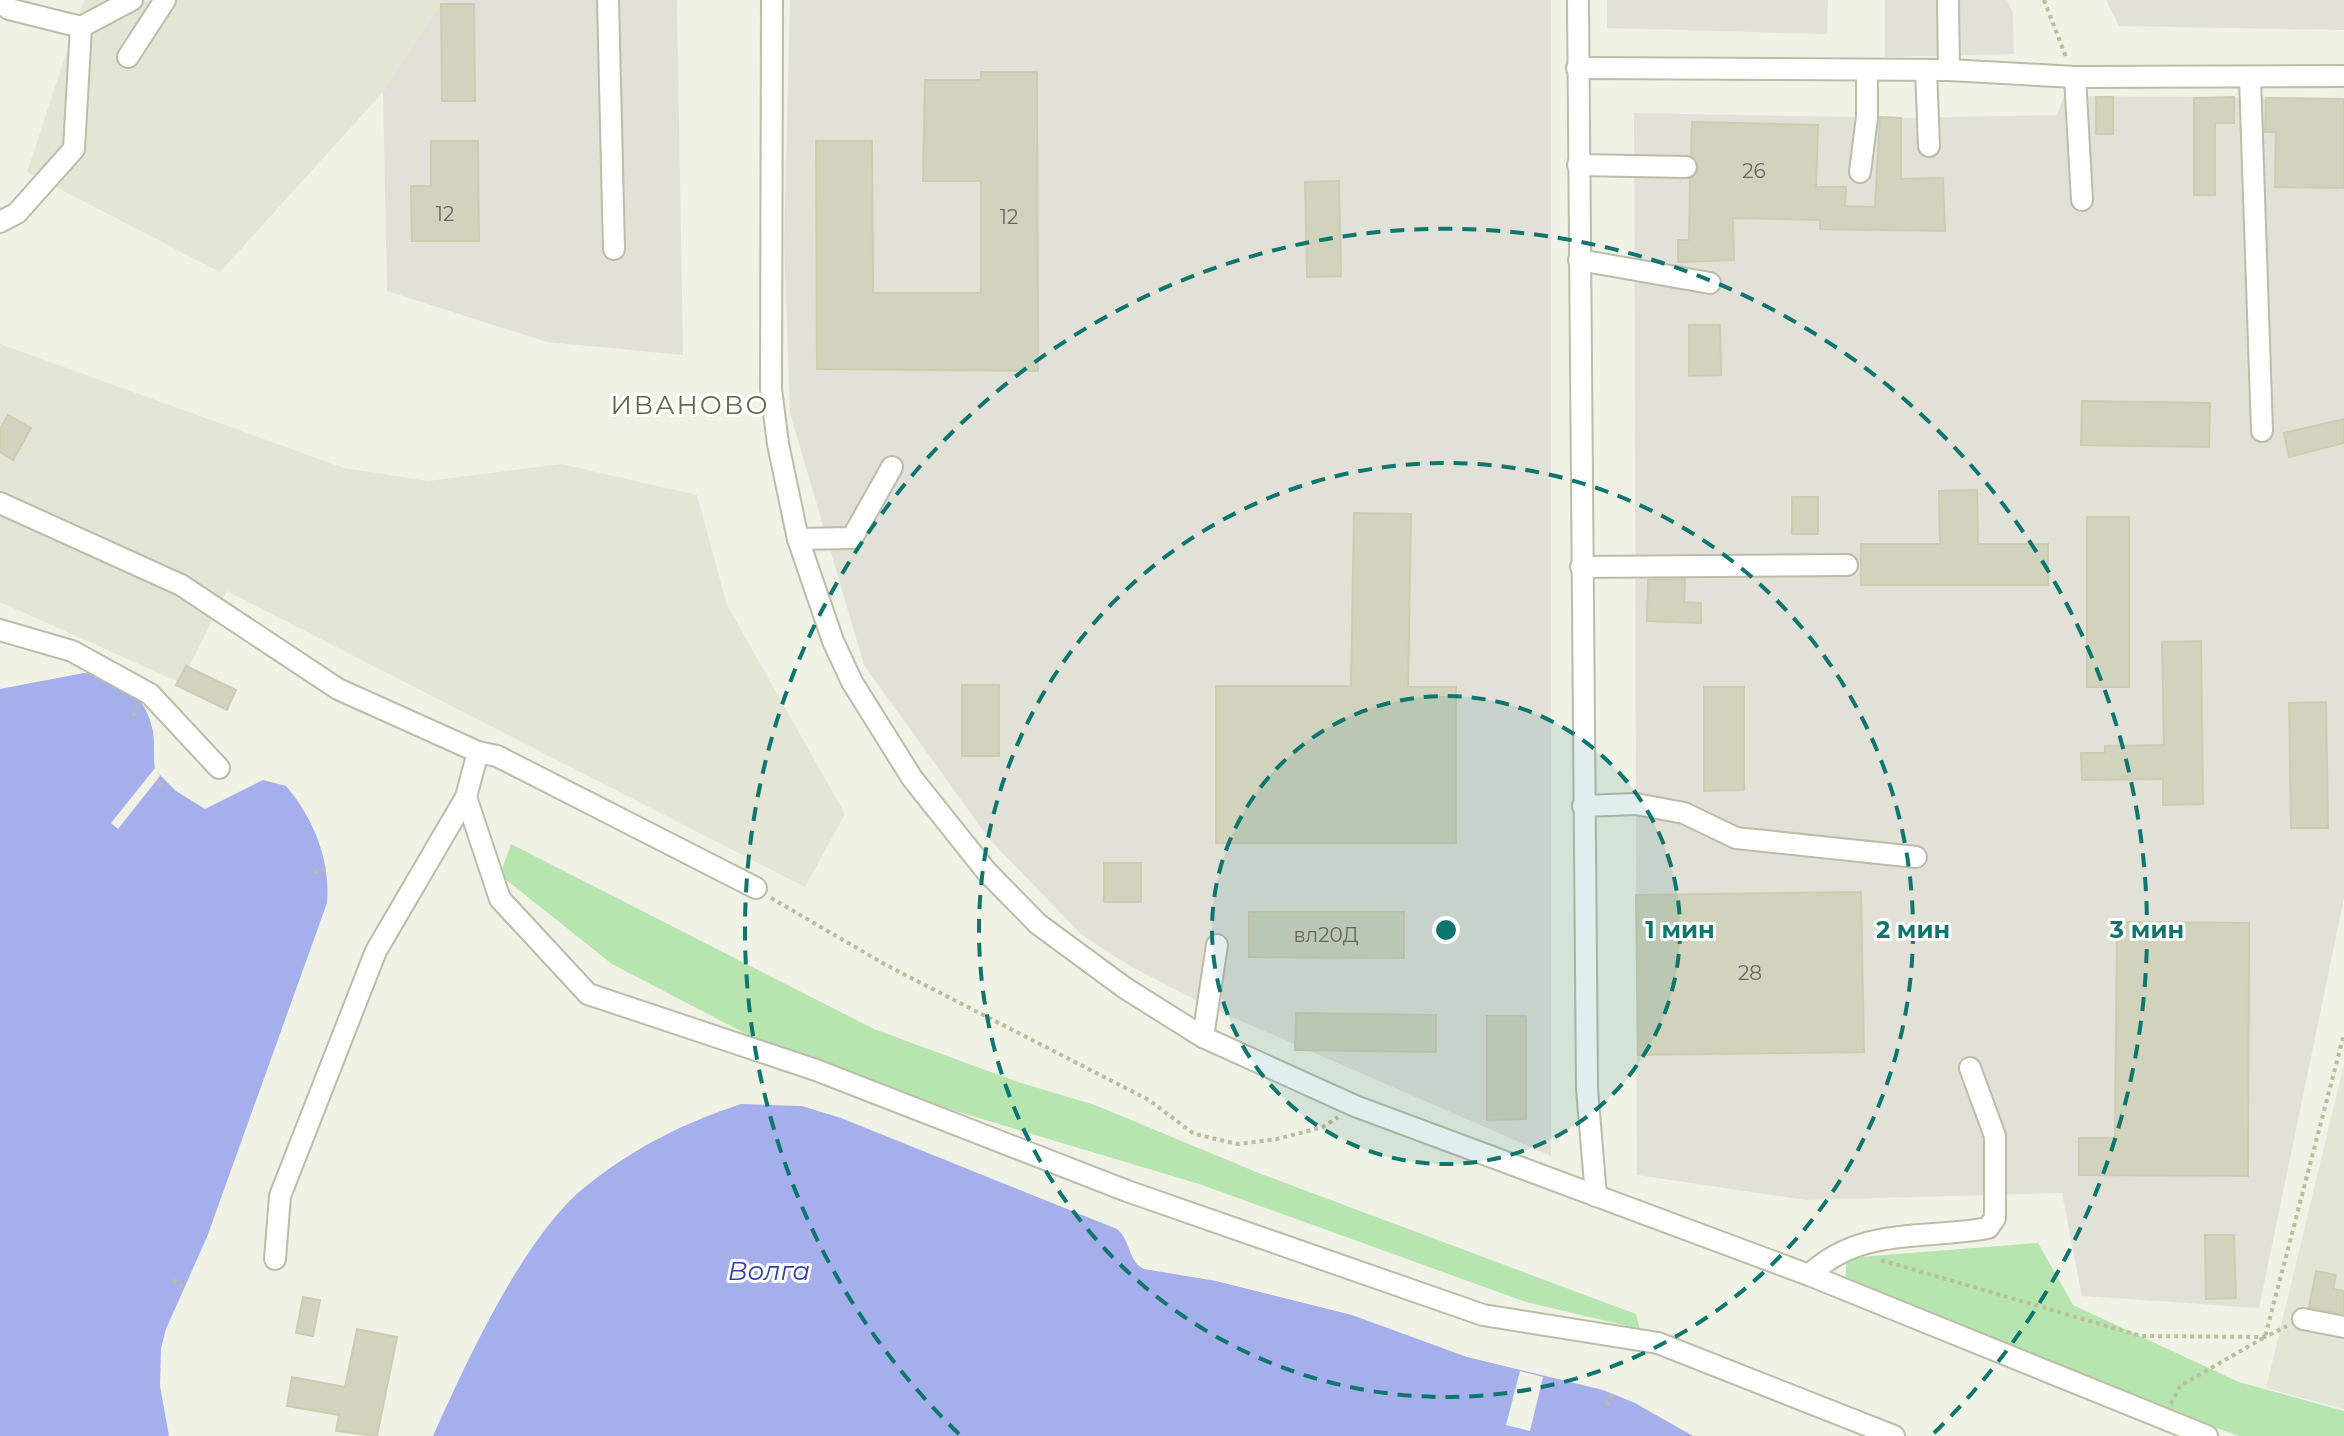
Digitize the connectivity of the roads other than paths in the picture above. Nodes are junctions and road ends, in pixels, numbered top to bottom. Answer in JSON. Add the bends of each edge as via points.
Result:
{"nodes":[{"id":1,"x":132,"y":0,"type":"edge"},
{"id":2,"x":165,"y":0,"type":"edge"},
{"id":3,"x":608,"y":0,"type":"edge"},
{"id":4,"x":772,"y":0,"type":"edge"},
{"id":5,"x":1578,"y":0,"type":"edge"},
{"id":6,"x":1948,"y":0,"type":"edge"},
{"id":7,"x":3,"y":11,"type":"edge"},
{"id":8,"x":81,"y":27,"type":"junction"},
{"id":9,"x":128,"y":57,"type":"dead end"},
{"id":10,"x":1577,"y":68,"type":"junction"},
{"id":11,"x":1867,"y":70,"type":"junction"},
{"id":12,"x":1926,"y":70,"type":"junction"},
{"id":13,"x":1949,"y":70,"type":"junction"},
{"id":14,"x":2344,"y":76,"type":"edge"},
{"id":15,"x":2075,"y":77,"type":"junction"},
{"id":16,"x":2250,"y":78,"type":"junction"},
{"id":17,"x":1929,"y":146,"type":"dead end"},
{"id":18,"x":1578,"y":165,"type":"junction"},
{"id":19,"x":1686,"y":167,"type":"dead end"},
{"id":20,"x":1860,"y":172,"type":"dead end"},
{"id":21,"x":2082,"y":200,"type":"dead end"},
{"id":22,"x":0,"y":222,"type":"edge"},
{"id":23,"x":614,"y":249,"type":"dead end"},
{"id":24,"x":1579,"y":260,"type":"junction"},
{"id":25,"x":1710,"y":283,"type":"dead end"},
{"id":26,"x":2262,"y":431,"type":"dead end"},
{"id":27,"x":892,"y":467,"type":"dead end"},
{"id":28,"x":0,"y":503,"type":"edge"},
{"id":29,"x":798,"y":539,"type":"junction"},
{"id":30,"x":1847,"y":565,"type":"dead end"},
{"id":31,"x":1581,"y":567,"type":"junction"},
{"id":32,"x":0,"y":630,"type":"edge"},
{"id":33,"x":478,"y":752,"type":"junction"},
{"id":34,"x":219,"y":768,"type":"dead end"},
{"id":35,"x":466,"y":797,"type":"junction"},
{"id":36,"x":1583,"y":806,"type":"junction"},
{"id":37,"x":1916,"y":857,"type":"dead end"},
{"id":38,"x":756,"y":888,"type":"road end"},
{"id":39,"x":1217,"y":945,"type":"dead end"},
{"id":40,"x":1203,"y":1037,"type":"junction"},
{"id":41,"x":1970,"y":1068,"type":"dead end"},
{"id":42,"x":1596,"y":1196,"type":"junction"},
{"id":43,"x":275,"y":1259,"type":"dead end"},
{"id":44,"x":1809,"y":1275,"type":"junction"},
{"id":45,"x":2303,"y":1319,"type":"road end"},
{"id":46,"x":2344,"y":1327,"type":"edge"},
{"id":47,"x":1894,"y":1436,"type":"edge"},
{"id":48,"x":2207,"y":1436,"type":"edge"}],
"edges":[{"from":1,"to":8,"type":"street"},
{"from":2,"to":9,"type":"street"},
{"from":3,"to":23,"type":"street"},
{"from":4,"to":29,"type":"street","via":[[771,389]]},
{"from":5,"to":10,"type":"street"},
{"from":6,"to":13,"type":"street"},
{"from":7,"to":8,"type":"street"},
{"from":8,"to":22,"type":"street","via":[[74,149],[17,213]]},
{"from":10,"to":11,"type":"street"},
{"from":10,"to":18,"type":"street"},
{"from":11,"to":12,"type":"street"},
{"from":11,"to":20,"type":"street"},
{"from":12,"to":13,"type":"street"},
{"from":12,"to":17,"type":"street"},
{"from":13,"to":15,"type":"street"},
{"from":14,"to":16,"type":"street"},
{"from":15,"to":16,"type":"street"},
{"from":15,"to":21,"type":"street"},
{"from":16,"to":26,"type":"street"},
{"from":18,"to":19,"type":"street"},
{"from":18,"to":24,"type":"street"},
{"from":24,"to":25,"type":"street"},
{"from":24,"to":31,"type":"street"},
{"from":27,"to":29,"type":"street","via":[[852,538]]},
{"from":28,"to":33,"type":"street","via":[[181,585],[338,689]]},
{"from":29,"to":40,"type":"street","via":[[852,682],[912,778],[987,872],[1038,924]]},
{"from":30,"to":31,"type":"street"},
{"from":31,"to":36,"type":"street"},
{"from":32,"to":34,"type":"street","via":[[72,651],[150,694]]},
{"from":33,"to":35,"type":"street"},
{"from":33,"to":38,"type":"street","via":[[497,756]]},
{"from":35,"to":43,"type":"street","via":[[376,951],[280,1196]]},
{"from":35,"to":47,"type":"street","via":[[500,899],[588,994],[816,1070],[1127,1191],[1483,1315],[1658,1343]]},
{"from":36,"to":37,"type":"street","via":[[1636,804],[1684,813],[1736,838]]},
{"from":36,"to":42,"type":"street","via":[[1587,1089]]},
{"from":39,"to":40,"type":"street"},
{"from":40,"to":42,"type":"street","via":[[1355,1106]]},
{"from":41,"to":44,"type":"street","via":[[1995,1136],[1995,1218],[1988,1228],[1886,1238],[1845,1248]]},
{"from":42,"to":44,"type":"street"},
{"from":44,"to":48,"type":"street"},
{"from":45,"to":46,"type":"street"}]}
